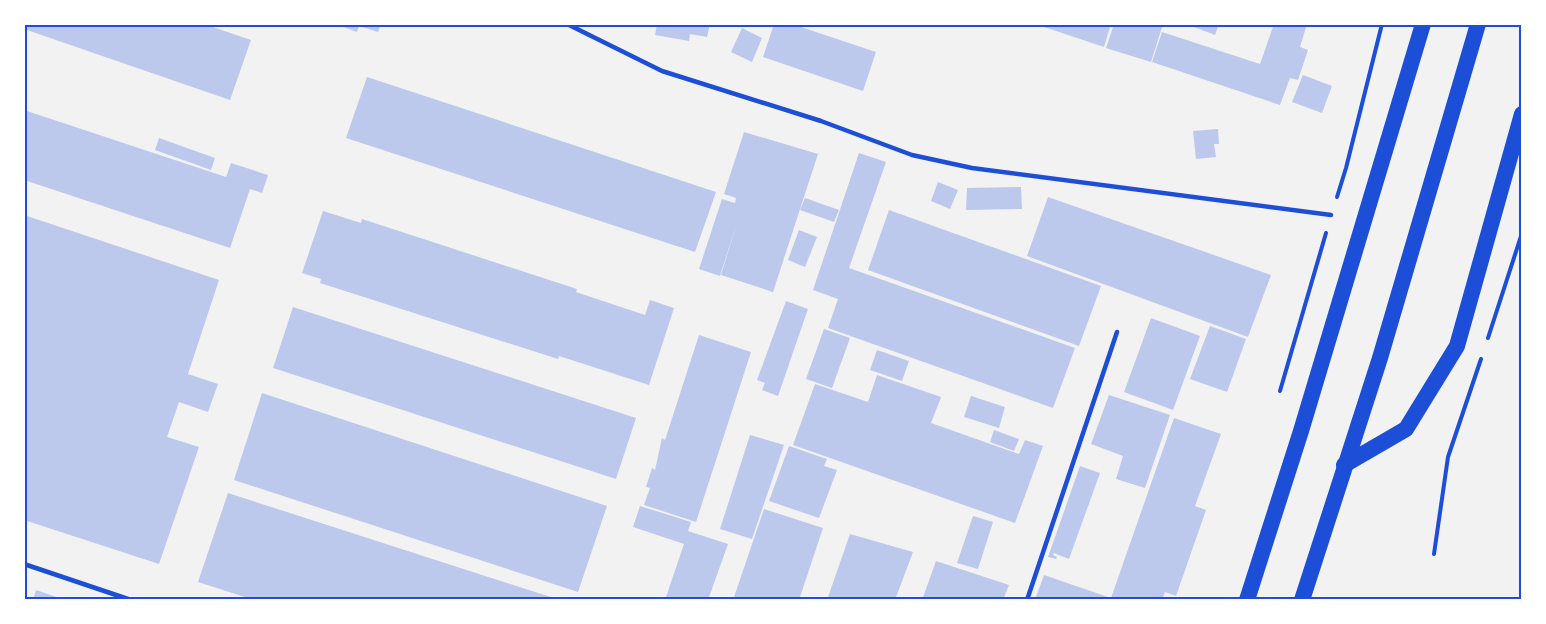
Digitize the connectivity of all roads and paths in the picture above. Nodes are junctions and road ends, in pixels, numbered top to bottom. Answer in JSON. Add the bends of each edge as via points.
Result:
{"nodes":[{"id":1,"x":567,"y":24,"type":"edge"},
{"id":2,"x":1423,"y":24,"type":"edge"},
{"id":3,"x":1478,"y":24,"type":"edge"},
{"id":4,"x":1522,"y":114,"type":"edge"},
{"id":5,"x":1331,"y":215,"type":"dead end"},
{"id":6,"x":1522,"y":233,"type":"edge"},
{"id":7,"x":1117,"y":332,"type":"dead end"},
{"id":8,"x":1485,"y":346,"type":"dead end"},
{"id":9,"x":1482,"y":357,"type":"dead end"},
{"id":10,"x":1344,"y":465,"type":"junction"},
{"id":11,"x":1434,"y":554,"type":"dead end"},
{"id":12,"x":24,"y":564,"type":"edge"},
{"id":13,"x":131,"y":600,"type":"edge"},
{"id":14,"x":1027,"y":600,"type":"edge"},
{"id":15,"x":1247,"y":600,"type":"edge"},
{"id":16,"x":1302,"y":600,"type":"edge"}],
"edges":[{"from":1,"to":5,"type":"lane","via":[[662,71],[821,121],[912,155],[972,168]]},
{"from":2,"to":15,"type":"highway"},
{"from":3,"to":10,"type":"highway","via":[[1380,358]]},
{"from":4,"to":10,"type":"highway","via":[[1457,346],[1406,429]]},
{"from":6,"to":8,"type":"path"},
{"from":7,"to":14,"type":"lane"},
{"from":9,"to":11,"type":"path","via":[[1448,457]]},
{"from":10,"to":16,"type":"highway"},
{"from":12,"to":13,"type":"lane"}]}
